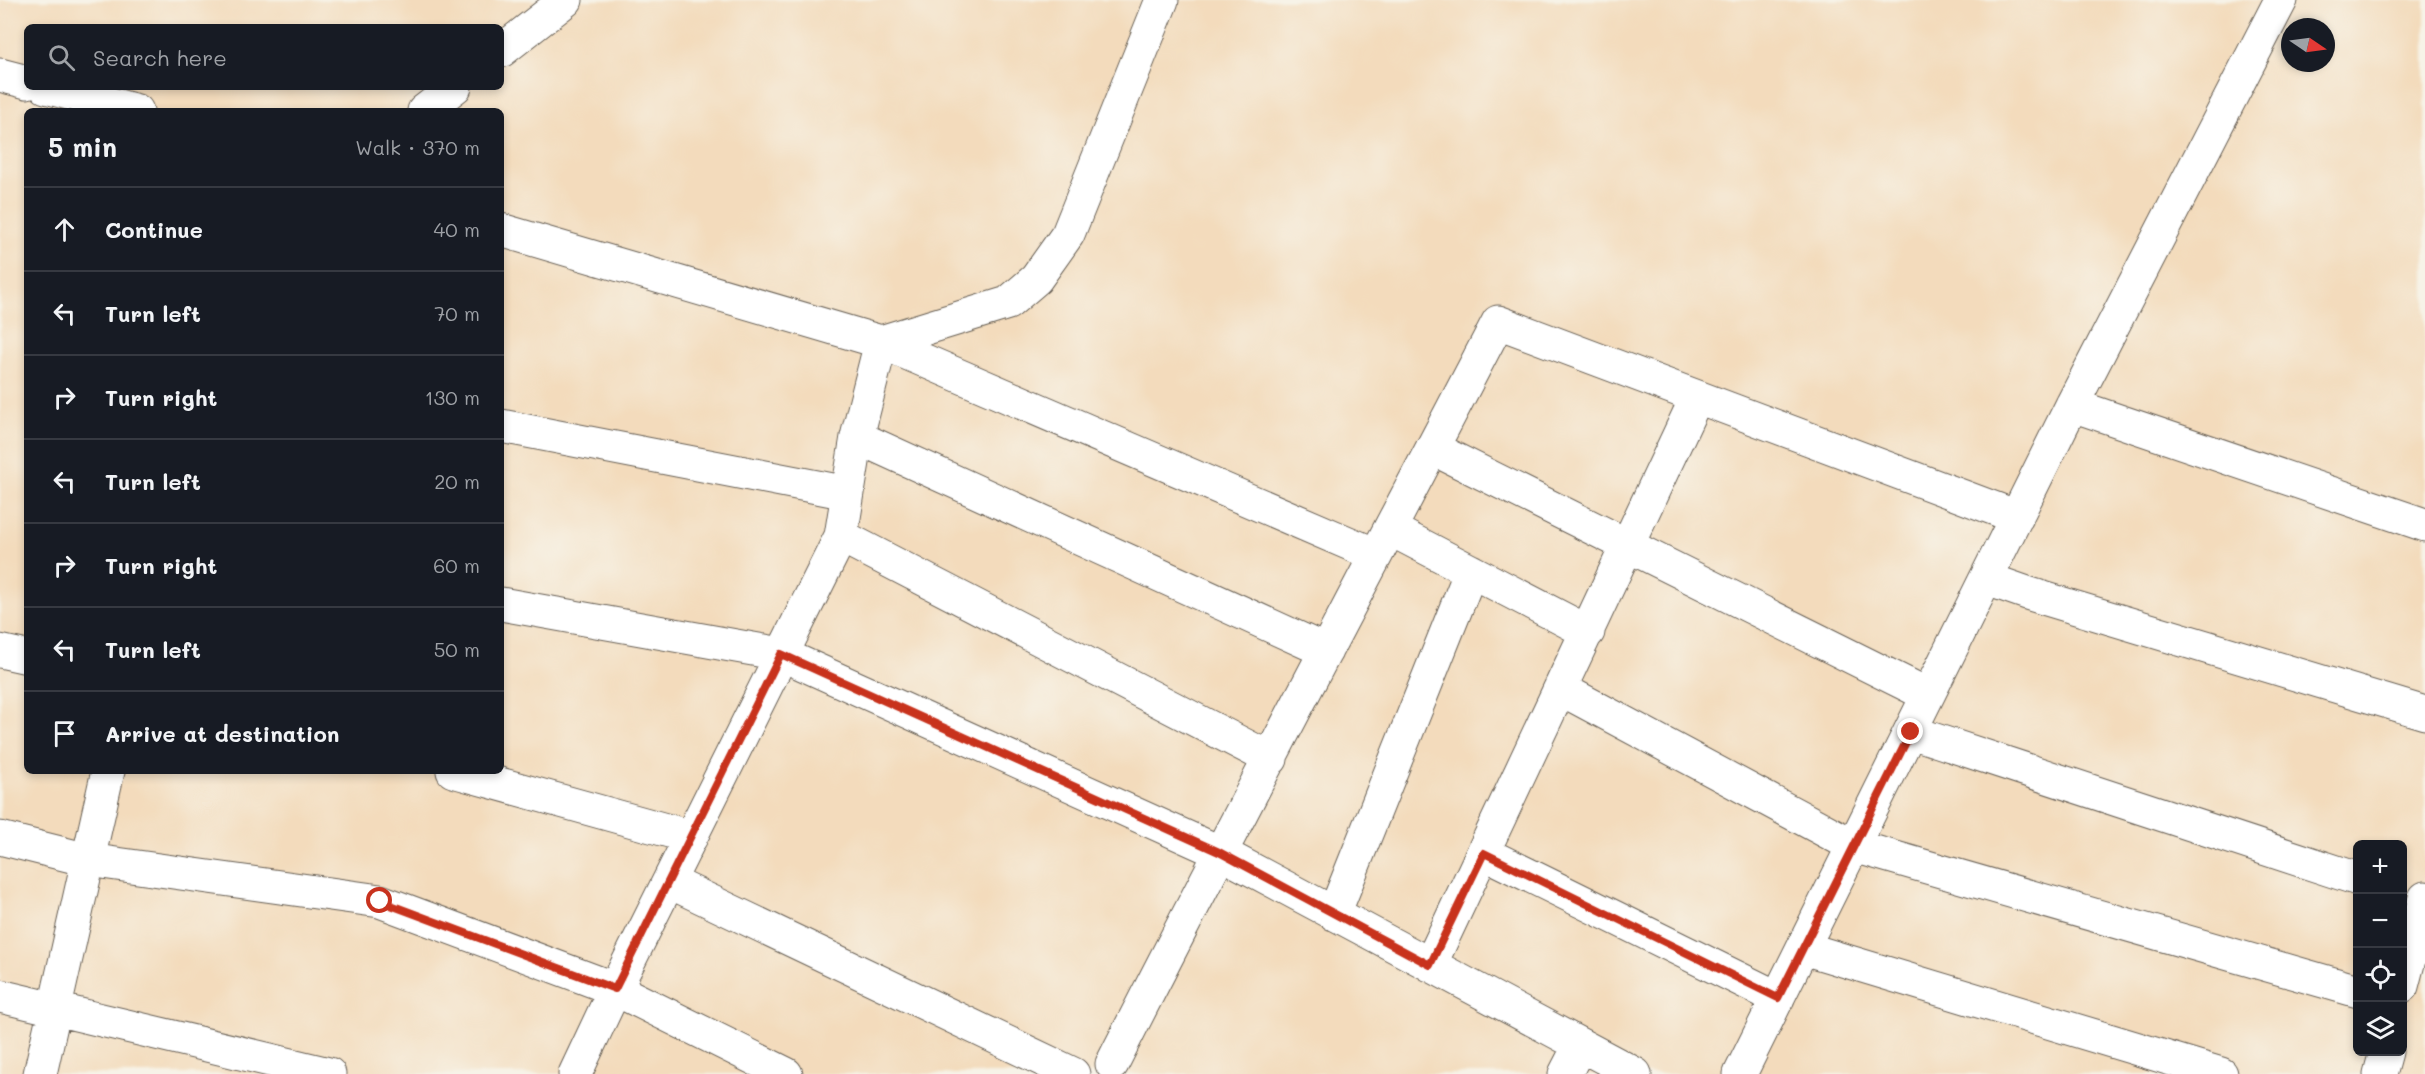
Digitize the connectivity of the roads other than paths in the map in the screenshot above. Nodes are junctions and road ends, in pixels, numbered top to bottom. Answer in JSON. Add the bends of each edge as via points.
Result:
{"nodes":[{"id":1,"x":566,"y":0,"type":"edge"},
{"id":2,"x":1162,"y":0,"type":"edge"},
{"id":3,"x":2281,"y":0,"type":"edge"},
{"id":4,"x":504,"y":49,"type":"edge"},
{"id":5,"x":0,"y":75,"type":"edge"},
{"id":6,"x":24,"y":81,"type":"edge"},
{"id":7,"x":57,"y":90,"type":"edge"},
{"id":8,"x":450,"y":90,"type":"edge"},
{"id":9,"x":126,"y":108,"type":"edge"},
{"id":10,"x":428,"y":108,"type":"edge"},
{"id":11,"x":504,"y":231,"type":"edge"},
{"id":12,"x":881,"y":342,"type":"junction"},
{"id":13,"x":1697,"y":397,"type":"junction"},
{"id":14,"x":2072,"y":405,"type":"junction"},
{"id":15,"x":504,"y":427,"type":"edge"},
{"id":16,"x":857,"y":437,"type":"junction"},
{"id":17,"x":1432,"y":448,"type":"junction"},
{"id":18,"x":848,"y":493,"type":"junction"},
{"id":19,"x":2017,"y":517,"type":"junction"},
{"id":20,"x":2425,"y":525,"type":"edge"},
{"id":21,"x":841,"y":536,"type":"junction"},
{"id":22,"x":1383,"y":542,"type":"junction"},
{"id":23,"x":1628,"y":546,"type":"junction"},
{"id":24,"x":1471,"y":571,"type":"junction"},
{"id":25,"x":1986,"y":579,"type":"junction"},
{"id":26,"x":504,"y":605,"type":"edge"},
{"id":27,"x":1588,"y":632,"type":"junction"},
{"id":28,"x":0,"y":651,"type":"edge"},
{"id":29,"x":1326,"y":651,"type":"junction"},
{"id":30,"x":781,"y":654,"type":"junction"},
{"id":31,"x":24,"y":656,"type":"edge"},
{"id":32,"x":1561,"y":689,"type":"junction"},
{"id":33,"x":1928,"y":696,"type":"junction"},
{"id":34,"x":2425,"y":712,"type":"edge"},
{"id":35,"x":1911,"y":732,"type":"junction"},
{"id":36,"x":1271,"y":759,"type":"junction"},
{"id":37,"x":107,"y":774,"type":"edge"},
{"id":38,"x":464,"y":774,"type":"edge"},
{"id":39,"x":691,"y":837,"type":"junction"},
{"id":40,"x":0,"y":838,"type":"edge"},
{"id":41,"x":1854,"y":846,"type":"junction"},
{"id":42,"x":1219,"y":852,"type":"junction"},
{"id":43,"x":1484,"y":853,"type":"junction"},
{"id":44,"x":87,"y":860,"type":"junction"},
{"id":45,"x":2353,"y":877,"type":"edge"},
{"id":46,"x":669,"y":882,"type":"junction"},
{"id":47,"x":2417,"y":898,"type":"edge"},
{"id":48,"x":1334,"y":914,"type":"junction"},
{"id":49,"x":1803,"y":948,"type":"junction"},
{"id":50,"x":2407,"y":961,"type":"edge"},
{"id":51,"x":1430,"y":965,"type":"junction"},
{"id":52,"x":615,"y":989,"type":"junction"},
{"id":53,"x":2353,"y":991,"type":"edge"},
{"id":54,"x":0,"y":996,"type":"edge"},
{"id":55,"x":1778,"y":998,"type":"junction"},
{"id":56,"x":56,"y":1009,"type":"junction"},
{"id":57,"x":1580,"y":1045,"type":"junction"},
{"id":58,"x":2385,"y":1056,"type":"edge"},
{"id":59,"x":1117,"y":1071,"type":"edge"},
{"id":60,"x":40,"y":1074,"type":"edge"},
{"id":61,"x":329,"y":1074,"type":"edge"},
{"id":62,"x":575,"y":1074,"type":"edge"},
{"id":63,"x":786,"y":1074,"type":"edge"},
{"id":64,"x":1073,"y":1074,"type":"edge"},
{"id":65,"x":1565,"y":1074,"type":"edge"},
{"id":66,"x":1635,"y":1074,"type":"edge"},
{"id":67,"x":1740,"y":1074,"type":"edge"},
{"id":68,"x":2221,"y":1074,"type":"edge"},
{"id":69,"x":2380,"y":1074,"type":"edge"}],
"edges":[{"from":1,"to":4,"type":"street"},
{"from":2,"to":12,"type":"street","via":[[1068,234],[1036,279],[1008,303]]},
{"from":3,"to":14,"type":"street"},
{"from":5,"to":6,"type":"street"},
{"from":7,"to":9,"type":"street"},
{"from":8,"to":10,"type":"street"},
{"from":11,"to":12,"type":"street"},
{"from":12,"to":16,"type":"street"},
{"from":12,"to":22,"type":"street"},
{"from":13,"to":17,"type":"street","via":[[1497,322]]},
{"from":13,"to":19,"type":"street"},
{"from":13,"to":23,"type":"street"},
{"from":14,"to":19,"type":"street"},
{"from":14,"to":20,"type":"street"},
{"from":15,"to":18,"type":"street"},
{"from":16,"to":18,"type":"street"},
{"from":16,"to":29,"type":"street"},
{"from":17,"to":22,"type":"street"},
{"from":17,"to":23,"type":"street"},
{"from":18,"to":21,"type":"street"},
{"from":19,"to":25,"type":"street"},
{"from":21,"to":30,"type":"street"},
{"from":21,"to":36,"type":"street"},
{"from":22,"to":24,"type":"street"},
{"from":22,"to":29,"type":"street"},
{"from":23,"to":27,"type":"street"},
{"from":23,"to":33,"type":"street"},
{"from":24,"to":27,"type":"street"},
{"from":24,"to":48,"type":"street"},
{"from":25,"to":33,"type":"street"},
{"from":25,"to":34,"type":"street"},
{"from":26,"to":30,"type":"street"},
{"from":27,"to":32,"type":"street"},
{"from":28,"to":31,"type":"street"},
{"from":29,"to":36,"type":"street"},
{"from":30,"to":39,"type":"street"},
{"from":30,"to":42,"type":"street"},
{"from":32,"to":41,"type":"street"},
{"from":32,"to":43,"type":"street"},
{"from":33,"to":35,"type":"street"},
{"from":35,"to":41,"type":"street"},
{"from":35,"to":45,"type":"street"},
{"from":36,"to":42,"type":"street"},
{"from":37,"to":44,"type":"street"},
{"from":38,"to":39,"type":"street"},
{"from":39,"to":46,"type":"street"},
{"from":40,"to":44,"type":"street"},
{"from":41,"to":49,"type":"street"},
{"from":41,"to":53,"type":"street"},
{"from":42,"to":48,"type":"street"},
{"from":42,"to":59,"type":"street"},
{"from":43,"to":51,"type":"street"},
{"from":43,"to":55,"type":"street"},
{"from":44,"to":52,"type":"street","via":[[380,901]]},
{"from":44,"to":56,"type":"street"},
{"from":46,"to":52,"type":"street"},
{"from":46,"to":64,"type":"street"},
{"from":47,"to":50,"type":"street"},
{"from":48,"to":51,"type":"street"},
{"from":49,"to":55,"type":"street"},
{"from":49,"to":68,"type":"street"},
{"from":51,"to":57,"type":"street"},
{"from":52,"to":62,"type":"street"},
{"from":52,"to":63,"type":"street"},
{"from":54,"to":56,"type":"street"},
{"from":55,"to":67,"type":"street"},
{"from":56,"to":60,"type":"street"},
{"from":56,"to":61,"type":"street"},
{"from":57,"to":65,"type":"street"},
{"from":57,"to":66,"type":"street"},
{"from":58,"to":69,"type":"street"}]}
